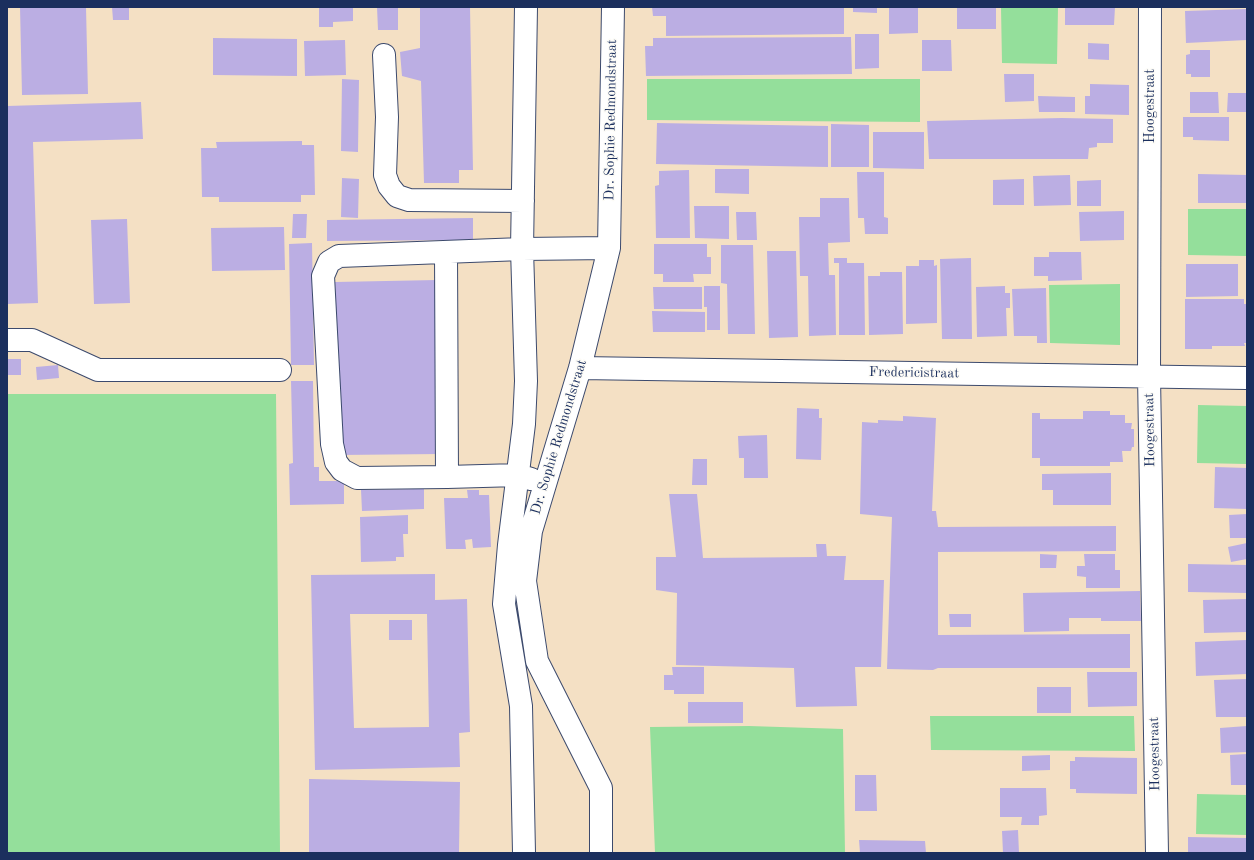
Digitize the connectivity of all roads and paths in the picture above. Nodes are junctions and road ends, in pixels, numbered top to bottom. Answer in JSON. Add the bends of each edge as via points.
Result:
{"nodes":[{"id":1,"x":526,"y":7,"type":"edge"},
{"id":2,"x":613,"y":7,"type":"edge"},
{"id":3,"x":1150,"y":7,"type":"edge"},
{"id":4,"x":384,"y":54,"type":"dead end"},
{"id":5,"x":523,"y":201,"type":"junction"},
{"id":6,"x":609,"y":248,"type":"junction"},
{"id":7,"x":522,"y":249,"type":"junction"},
{"id":8,"x":446,"y":252,"type":"junction"},
{"id":9,"x":7,"y":340,"type":"edge"},
{"id":10,"x":580,"y":368,"type":"junction"},
{"id":11,"x":280,"y":370,"type":"dead end"},
{"id":12,"x":1149,"y":376,"type":"junction"},
{"id":13,"x":1247,"y":378,"type":"edge"},
{"id":14,"x":518,"y":475,"type":"junction"},
{"id":15,"x":447,"y":477,"type":"junction"},
{"id":16,"x":545,"y":483,"type":"junction"},
{"id":17,"x":524,"y":853,"type":"edge"},
{"id":18,"x":601,"y":853,"type":"edge"},
{"id":19,"x":1157,"y":853,"type":"edge"}],
"edges":[{"from":1,"to":5,"type":"street","name":"Dr. Sophie Redmondstraat"},
{"from":2,"to":6,"type":"street","name":"Dr. Sophie Redmondstraat"},
{"from":3,"to":12,"type":"street","name":"Hoogestraat"},
{"from":4,"to":5,"type":"street","via":[[385,175],[397,196],[409,200]]},
{"from":5,"to":7,"type":"street","name":"Dr. Sophie Redmondstraat"},
{"from":6,"to":7,"type":"street"},
{"from":6,"to":10,"type":"street","name":"Dr. Sophie Redmondstraat"},
{"from":7,"to":8,"type":"street"},
{"from":7,"to":14,"type":"street","name":"Dr. Sophie Redmondstraat","via":[[526,382]]},
{"from":8,"to":15,"type":"street"},
{"from":8,"to":15,"type":"street","via":[[339,256],[329,262],[324,276],[332,444],[336,462],[342,470],[357,478]]},
{"from":9,"to":11,"type":"street","via":[[32,340],[98,370]]},
{"from":10,"to":12,"type":"street","name":"Fredericistraat"},
{"from":10,"to":16,"type":"street","name":"Dr. Sophie Redmondstraat"},
{"from":12,"to":13,"type":"street","name":"Fredericistraat"},
{"from":12,"to":19,"type":"street","name":"Hoogestraat"},
{"from":14,"to":15,"type":"street"},
{"from":14,"to":16,"type":"street"},
{"from":14,"to":17,"type":"street","name":"Dr. Sophie Redmondstraat","via":[[504,604],[521,706]]},
{"from":16,"to":18,"type":"street","name":"Dr. Sophie Redmondstraat","via":[[531,530],[525,581],[537,661],[601,788]]}]}
